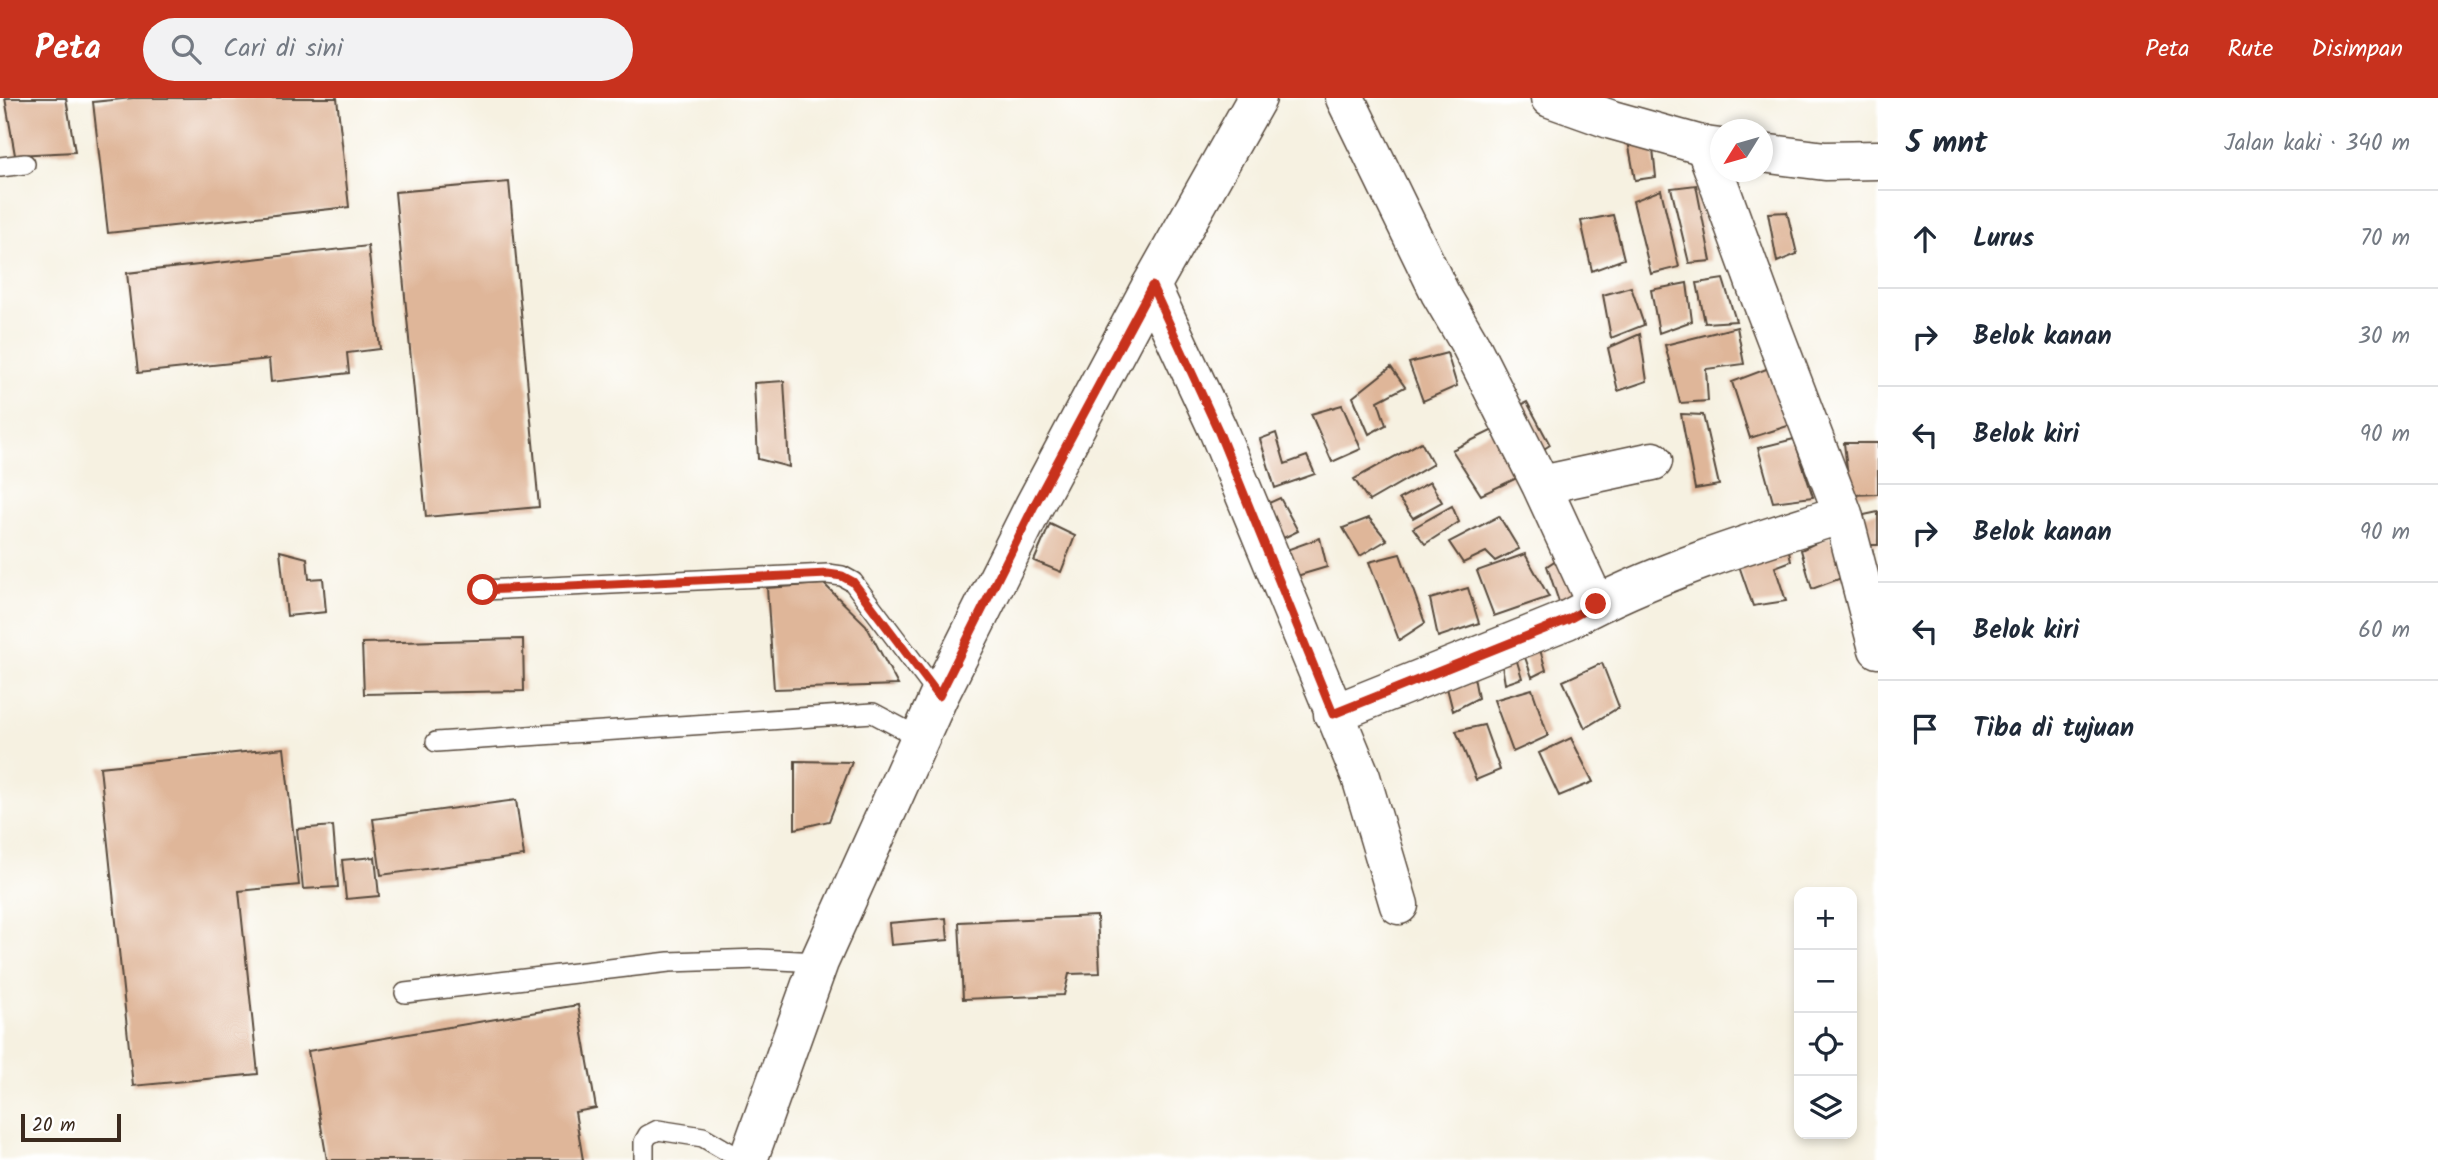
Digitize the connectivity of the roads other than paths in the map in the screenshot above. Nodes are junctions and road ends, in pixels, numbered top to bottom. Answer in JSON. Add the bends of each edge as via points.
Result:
{"nodes":[{"id":1,"x":1257,"y":98,"type":"edge"},
{"id":2,"x":1345,"y":98,"type":"edge"},
{"id":3,"x":1550,"y":98,"type":"edge"},
{"id":4,"x":1710,"y":146,"type":"edge"},
{"id":5,"x":1773,"y":154,"type":"edge"},
{"id":6,"x":1878,"y":160,"type":"edge"},
{"id":7,"x":25,"y":164,"type":"dead end"},
{"id":8,"x":0,"y":167,"type":"edge"},
{"id":9,"x":1724,"y":182,"type":"edge"},
{"id":10,"x":1152,"y":286,"type":"junction"},
{"id":11,"x":1653,"y":461,"type":"dead end"},
{"id":12,"x":1541,"y":485,"type":"junction"},
{"id":13,"x":1843,"y":514,"type":"junction"},
{"id":14,"x":483,"y":590,"type":"dead end"},
{"id":15,"x":1596,"y":604,"type":"junction"},
{"id":16,"x":1878,"y":649,"type":"edge"},
{"id":17,"x":939,"y":696,"type":"junction"},
{"id":18,"x":1333,"y":714,"type":"junction"},
{"id":19,"x":920,"y":738,"type":"junction"},
{"id":20,"x":436,"y":742,"type":"dead end"},
{"id":21,"x":1399,"y":905,"type":"dead end"},
{"id":22,"x":819,"y":962,"type":"junction"},
{"id":23,"x":405,"y":993,"type":"dead end"},
{"id":24,"x":644,"y":1160,"type":"edge"},
{"id":25,"x":742,"y":1160,"type":"edge"},
{"id":26,"x":748,"y":1160,"type":"edge"}],
"edges":[{"from":1,"to":10,"type":"street"},
{"from":2,"to":12,"type":"street"},
{"from":3,"to":4,"type":"street"},
{"from":5,"to":6,"type":"street","via":[[1825,161]]},
{"from":7,"to":8,"type":"lane"},
{"from":9,"to":13,"type":"street","via":[[1763,307]]},
{"from":10,"to":17,"type":"street"},
{"from":10,"to":18,"type":"street","via":[[1218,430]]},
{"from":11,"to":12,"type":"street"},
{"from":12,"to":15,"type":"street"},
{"from":13,"to":15,"type":"street","via":[[1705,559]]},
{"from":13,"to":16,"type":"street"},
{"from":14,"to":17,"type":"lane","via":[[842,576],[853,582]]},
{"from":15,"to":18,"type":"street","via":[[1567,620]]},
{"from":17,"to":19,"type":"street"},
{"from":18,"to":21,"type":"street","via":[[1360,777]]},
{"from":19,"to":20,"type":"lane","via":[[873,713]]},
{"from":19,"to":22,"type":"street"},
{"from":22,"to":23,"type":"lane","via":[[669,962]]},
{"from":22,"to":26,"type":"street"},
{"from":24,"to":25,"type":"lane","via":[[644,1142],[658,1130],[703,1137]]}]}
